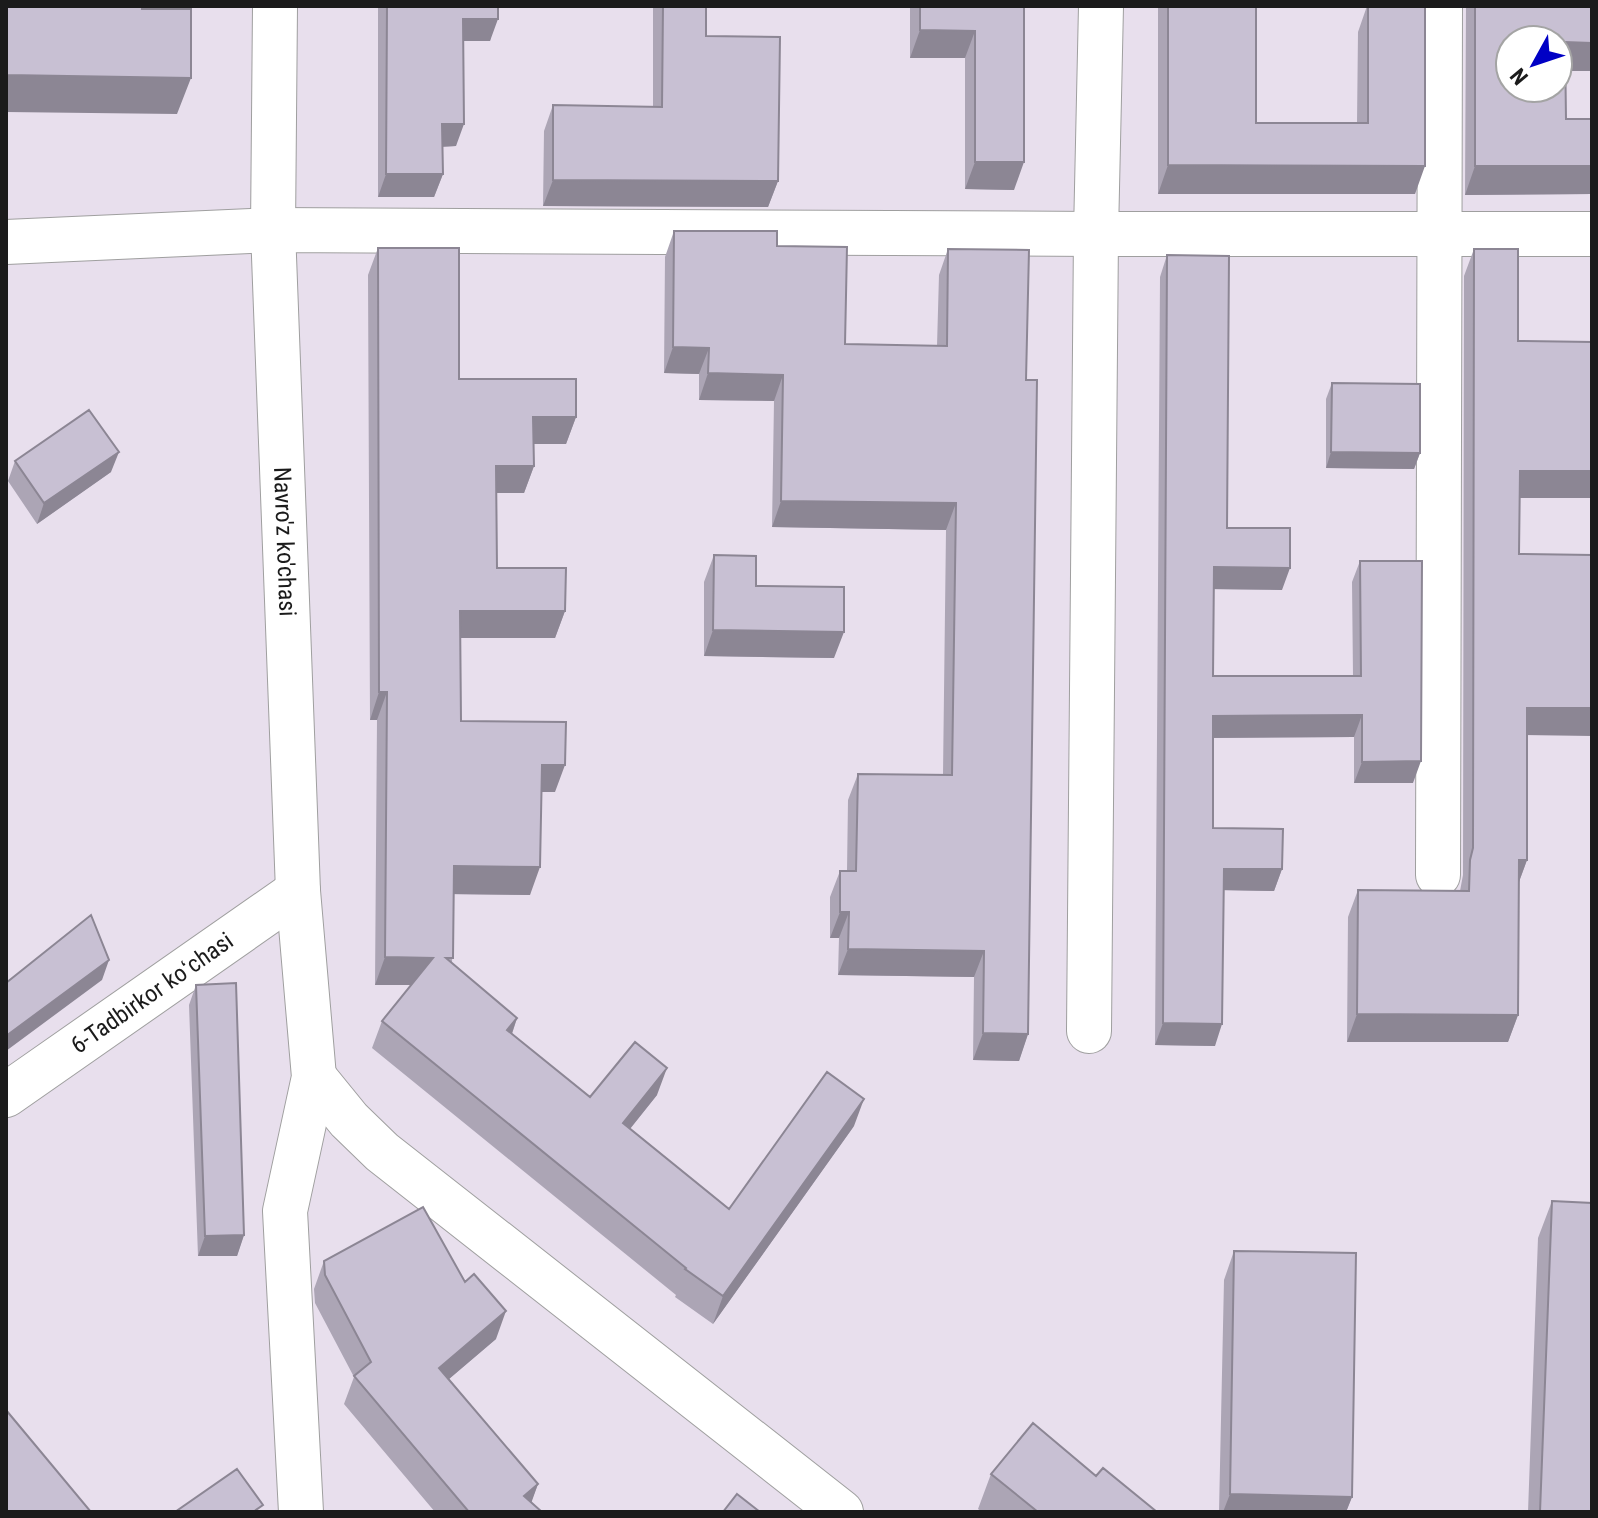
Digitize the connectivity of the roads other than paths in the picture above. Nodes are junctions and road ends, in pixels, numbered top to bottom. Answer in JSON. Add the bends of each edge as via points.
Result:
{"nodes":[{"id":1,"x":275,"y":6,"type":"edge"},
{"id":2,"x":1101,"y":6,"type":"edge"},
{"id":3,"x":1440,"y":6,"type":"edge"},
{"id":4,"x":273,"y":230,"type":"junction"},
{"id":5,"x":1096,"y":234,"type":"junction"},
{"id":6,"x":1592,"y":234,"type":"edge"},
{"id":7,"x":1439,"y":235,"type":"junction"},
{"id":8,"x":6,"y":242,"type":"edge"},
{"id":9,"x":1438,"y":875,"type":"dead end"},
{"id":10,"x":298,"y":891,"type":"junction"},
{"id":11,"x":1089,"y":1031,"type":"dead end"},
{"id":12,"x":314,"y":1077,"type":"junction"},
{"id":13,"x":6,"y":1095,"type":"edge"},
{"id":14,"x":301,"y":1512,"type":"edge"},
{"id":15,"x":841,"y":1512,"type":"edge"}],
"edges":[{"from":1,"to":4,"type":"street","name":"Navro'z ko'chasi"},
{"from":2,"to":5,"type":"street"},
{"from":3,"to":7,"type":"street"},
{"from":4,"to":5,"type":"street"},
{"from":4,"to":8,"type":"street"},
{"from":4,"to":10,"type":"street","name":"Navro'z ko'chasi"},
{"from":5,"to":7,"type":"street"},
{"from":5,"to":11,"type":"street"},
{"from":6,"to":7,"type":"street"},
{"from":7,"to":9,"type":"street"},
{"from":10,"to":12,"type":"street","name":"Navro'z ko'chasi"},
{"from":10,"to":13,"type":"street","name":"6-Tadbirkor koʻchasi"},
{"from":12,"to":14,"type":"street","name":"Navro'z ko'chasi","via":[[285,1211]]},
{"from":12,"to":15,"type":"street","via":[[382,1152]]}]}
